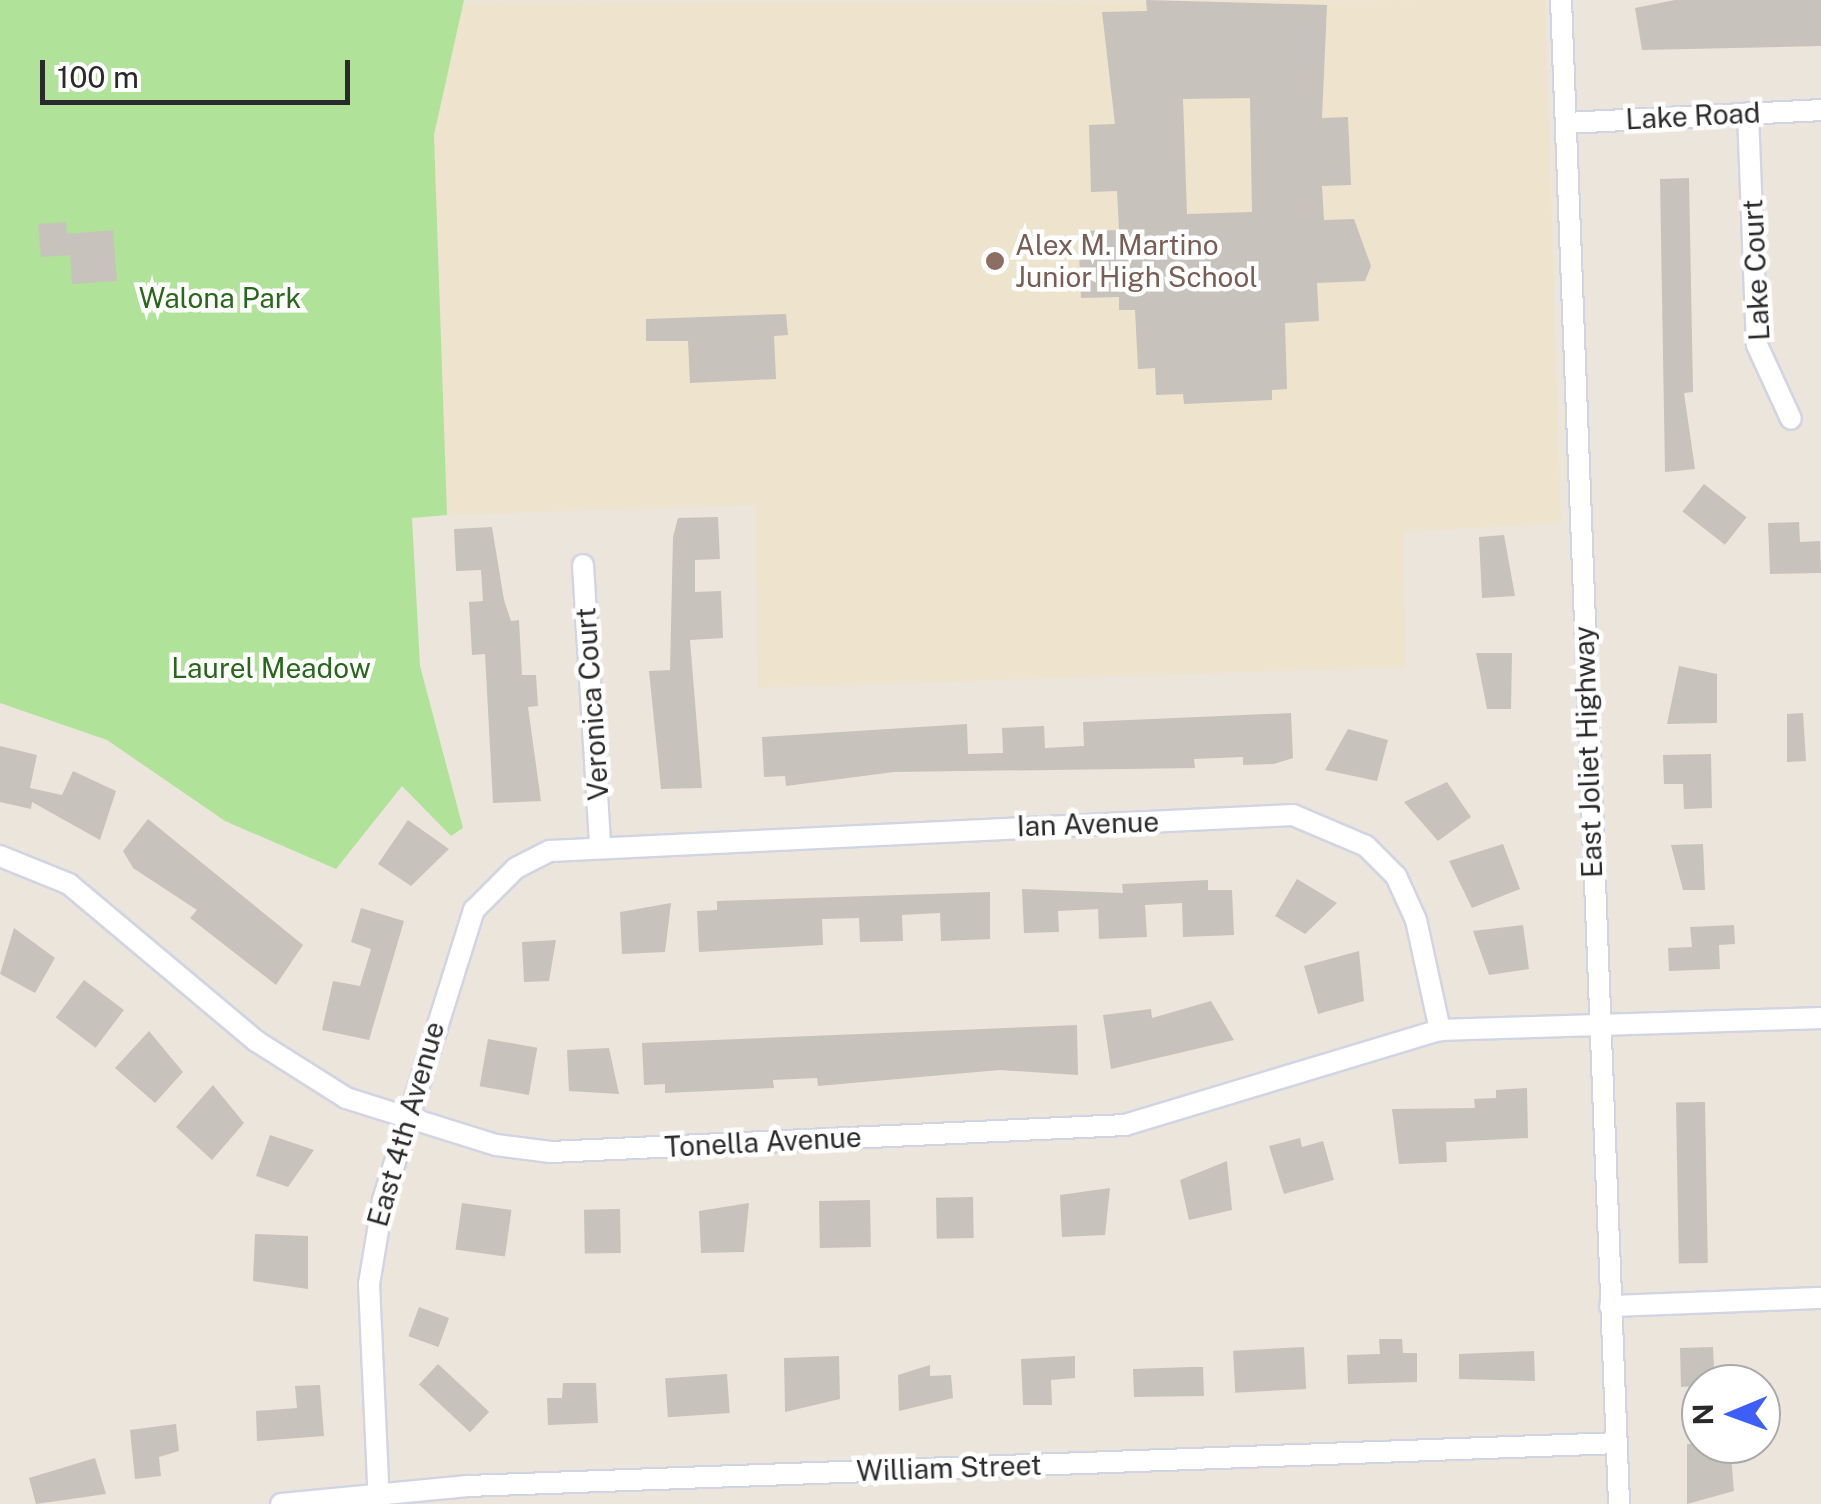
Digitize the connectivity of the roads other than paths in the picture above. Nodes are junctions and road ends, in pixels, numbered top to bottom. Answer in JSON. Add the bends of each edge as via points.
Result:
{"nodes":[{"id":1,"x":1561,"y":0,"type":"edge"},
{"id":2,"x":1821,"y":110,"type":"edge"},
{"id":3,"x":1748,"y":113,"type":"junction"},
{"id":4,"x":1566,"y":123,"type":"junction"},
{"id":5,"x":1792,"y":419,"type":"dead end"},
{"id":6,"x":583,"y":564,"type":"dead end"},
{"id":7,"x":600,"y":843,"type":"junction"},
{"id":8,"x":0,"y":856,"type":"edge"},
{"id":9,"x":1821,"y":1018,"type":"edge"},
{"id":10,"x":1598,"y":1028,"type":"junction"},
{"id":11,"x":1440,"y":1030,"type":"junction"},
{"id":12,"x":407,"y":1118,"type":"junction"},
{"id":13,"x":1821,"y":1298,"type":"edge"},
{"id":14,"x":1610,"y":1306,"type":"junction"},
{"id":15,"x":1617,"y":1444,"type":"junction"},
{"id":16,"x":378,"y":1499,"type":"edge"},
{"id":17,"x":281,"y":1504,"type":"edge"},
{"id":18,"x":1619,"y":1504,"type":"edge"}],
"edges":[{"from":1,"to":4,"type":"street","name":"East Joliet Highway"},
{"from":2,"to":3,"type":"street","name":"Lake Road"},
{"from":3,"to":4,"type":"street","name":"Lake Road"},
{"from":3,"to":5,"type":"street","name":"Lake Court","via":[[1758,344]]},
{"from":4,"to":10,"type":"street","name":"East Joliet Highway"},
{"from":6,"to":7,"type":"street","name":"Veronica Court"},
{"from":7,"to":11,"type":"street","name":"Ian Avenue","via":[[1293,816],[1366,846],[1396,876],[1416,920]]},
{"from":7,"to":12,"type":"street","name":"East 4th Avenue","via":[[516,868],[474,910]]},
{"from":8,"to":12,"type":"street","name":"Tonella Avenue","via":[[69,884],[301,1072]]},
{"from":9,"to":10,"type":"street","name":"Tonella Avenue"},
{"from":10,"to":11,"type":"street","name":"Tonella Avenue"},
{"from":10,"to":14,"type":"street","name":"East Joliet Highway"},
{"from":11,"to":12,"type":"street","name":"Tonella Avenue","via":[[1125,1124],[551,1152]]},
{"from":12,"to":16,"type":"street","name":"East 4th Avenue","via":[[369,1284]]},
{"from":13,"to":14,"type":"street"},
{"from":14,"to":15,"type":"street","name":"East Joliet Highway"},
{"from":15,"to":16,"type":"street","name":"William Street"},
{"from":15,"to":18,"type":"street","name":"East Joliet Highway"},
{"from":16,"to":17,"type":"street","name":"William Street"}]}
